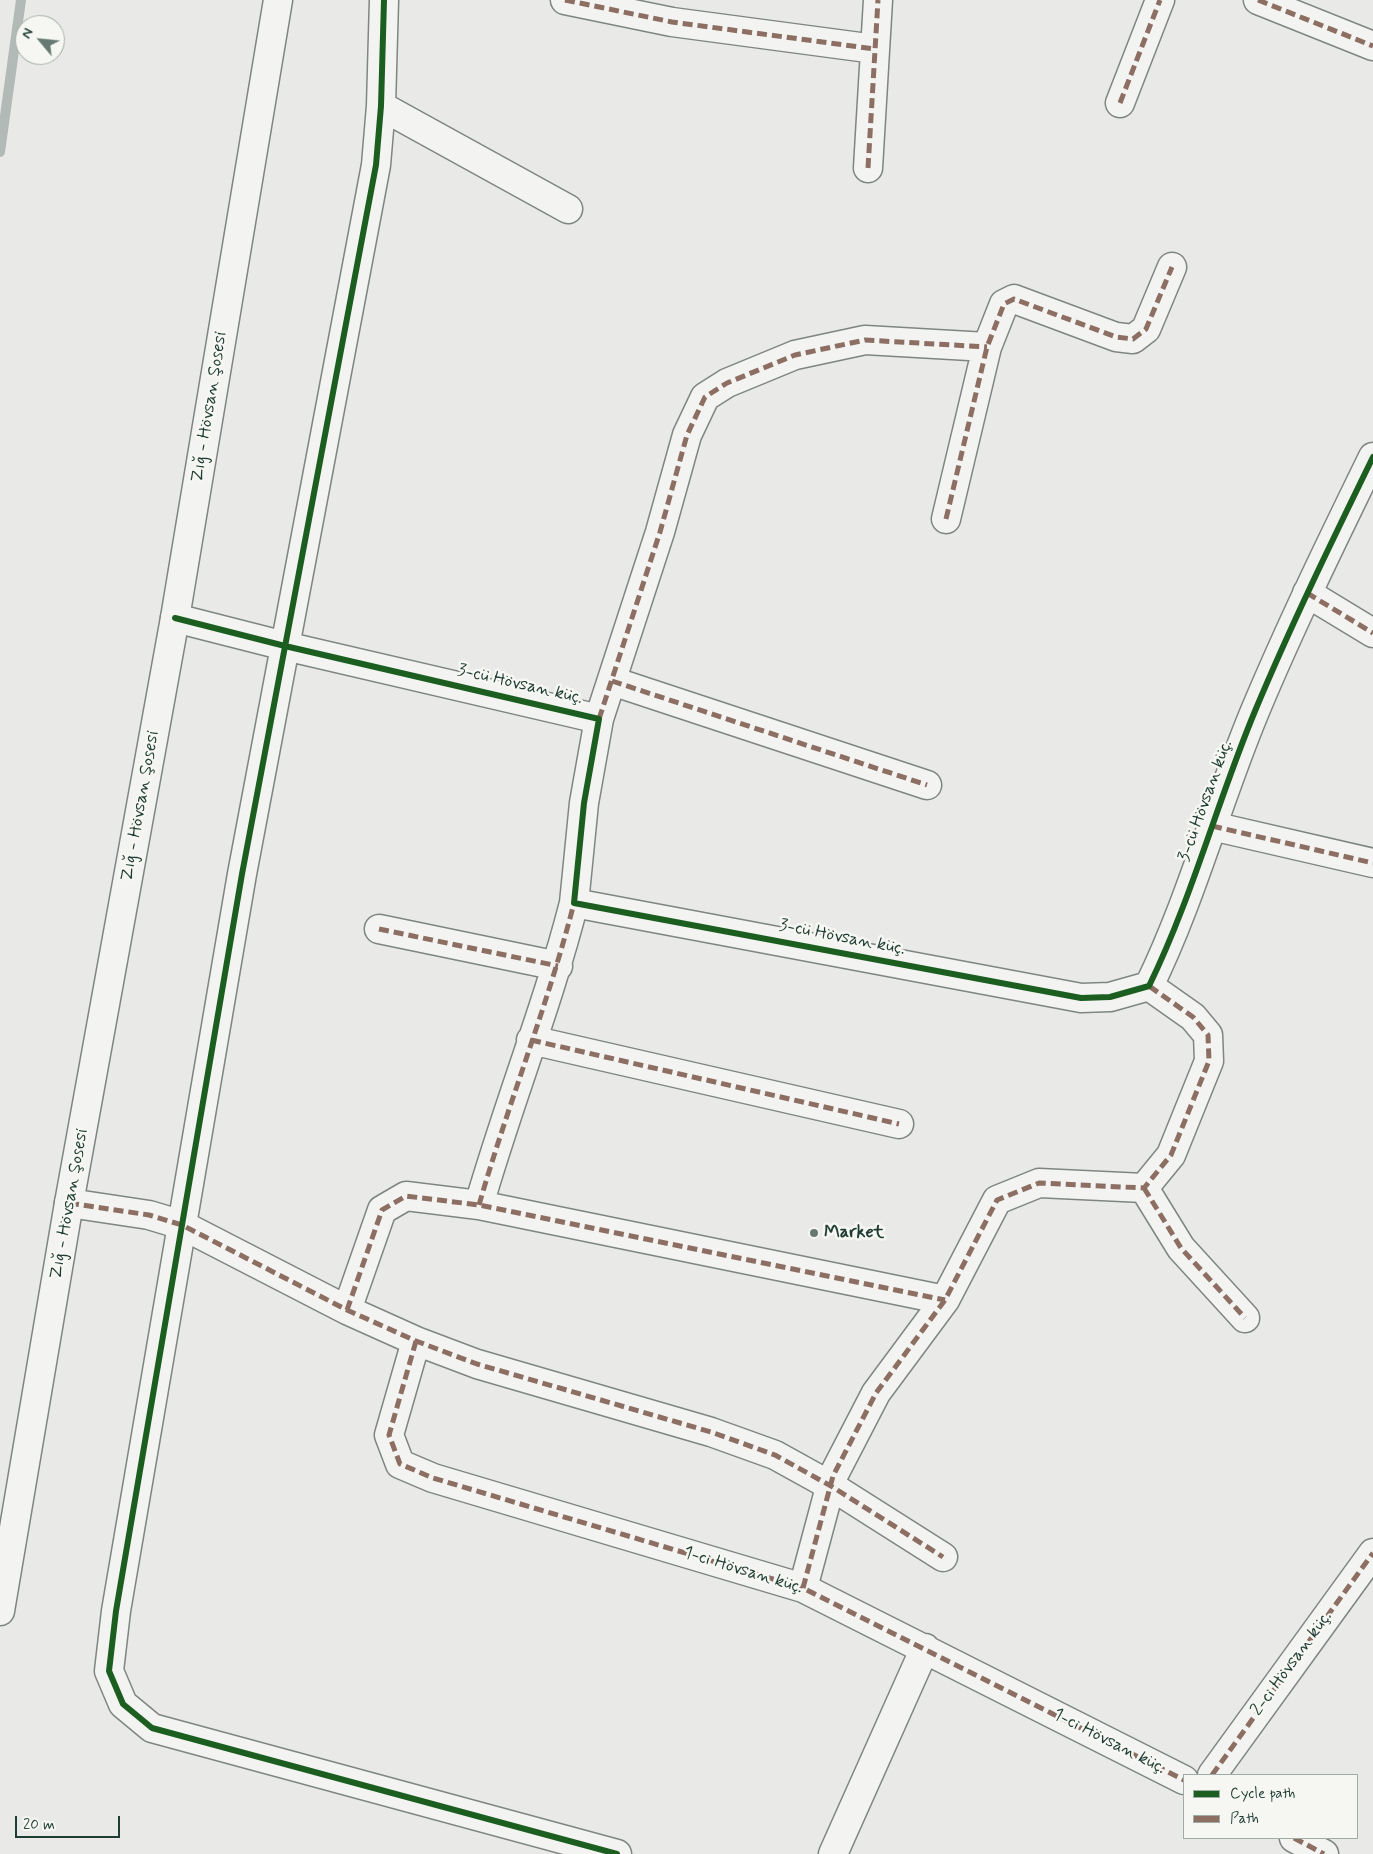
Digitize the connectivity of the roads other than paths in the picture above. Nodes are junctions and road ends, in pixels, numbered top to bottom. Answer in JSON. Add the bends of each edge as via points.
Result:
{"nodes":[{"id":1,"x":278,"y":0,"type":"edge"},
{"id":2,"x":384,"y":0,"type":"edge"},
{"id":3,"x":564,"y":0,"type":"edge"},
{"id":4,"x":878,"y":0,"type":"edge"},
{"id":5,"x":1160,"y":0,"type":"edge"},
{"id":6,"x":1258,"y":0,"type":"edge"},
{"id":7,"x":627,"y":6,"type":"edge"},
{"id":8,"x":1373,"y":46,"type":"edge"},
{"id":9,"x":875,"y":49,"type":"junction"},
{"id":10,"x":1120,"y":102,"type":"dead end"},
{"id":11,"x":381,"y":106,"type":"junction"},
{"id":12,"x":868,"y":168,"type":"dead end"},
{"id":13,"x":568,"y":209,"type":"dead end"},
{"id":14,"x":1172,"y":267,"type":"dead end"},
{"id":15,"x":987,"y":347,"type":"junction"},
{"id":16,"x":1373,"y":457,"type":"edge"},
{"id":17,"x":946,"y":519,"type":"dead end"},
{"id":18,"x":1307,"y":593,"type":"junction"},
{"id":19,"x":175,"y":618,"type":"junction"},
{"id":20,"x":1373,"y":632,"type":"edge"},
{"id":21,"x":285,"y":646,"type":"junction"},
{"id":22,"x":612,"y":681,"type":"junction"},
{"id":23,"x":600,"y":719,"type":"junction"},
{"id":24,"x":926,"y":785,"type":"dead end"},
{"id":25,"x":1212,"y":826,"type":"junction"},
{"id":26,"x":1373,"y":864,"type":"edge"},
{"id":27,"x":574,"y":903,"type":"junction"},
{"id":28,"x":380,"y":929,"type":"dead end"},
{"id":29,"x":558,"y":966,"type":"junction"},
{"id":30,"x":1149,"y":986,"type":"junction"},
{"id":31,"x":531,"y":1040,"type":"junction"},
{"id":32,"x":899,"y":1124,"type":"dead end"},
{"id":33,"x":1144,"y":1188,"type":"junction"},
{"id":34,"x":69,"y":1203,"type":"junction"},
{"id":35,"x":479,"y":1205,"type":"junction"},
{"id":36,"x":182,"y":1225,"type":"junction"},
{"id":37,"x":944,"y":1300,"type":"junction"},
{"id":38,"x":348,"y":1310,"type":"junction"},
{"id":39,"x":1245,"y":1318,"type":"dead end"},
{"id":40,"x":416,"y":1340,"type":"junction"},
{"id":41,"x":831,"y":1486,"type":"junction"},
{"id":42,"x":1373,"y":1553,"type":"edge"},
{"id":43,"x":943,"y":1557,"type":"dead end"},
{"id":44,"x":803,"y":1588,"type":"junction"},
{"id":45,"x":0,"y":1611,"type":"edge"},
{"id":46,"x":925,"y":1648,"type":"junction"},
{"id":47,"x":1213,"y":1774,"type":"edge"},
{"id":48,"x":1183,"y":1779,"type":"edge"},
{"id":49,"x":1296,"y":1839,"type":"edge"},
{"id":50,"x":617,"y":1854,"type":"edge"},
{"id":51,"x":833,"y":1854,"type":"edge"},
{"id":52,"x":1324,"y":1854,"type":"edge"}],
"edges":[{"from":1,"to":19,"type":"street","name":"Zığ - Hövsan Şosesi"},
{"from":2,"to":11,"type":"street"},
{"from":3,"to":7,"type":"street"},
{"from":4,"to":9,"type":"street"},
{"from":5,"to":10,"type":"street"},
{"from":6,"to":8,"type":"street"},
{"from":7,"to":9,"type":"street","via":[[672,22]]},
{"from":9,"to":12,"type":"street"},
{"from":11,"to":13,"type":"street"},
{"from":11,"to":21,"type":"street","via":[[376,165]]},
{"from":14,"to":15,"type":"street","via":[[1146,329],[1133,339],[1116,337],[1014,299],[1004,304]]},
{"from":15,"to":17,"type":"street"},
{"from":15,"to":22,"type":"street","via":[[864,340],[795,355],[727,383],[705,397],[687,435]]},
{"from":16,"to":18,"type":"street","name":"3-cü Hövsan küç."},
{"from":18,"to":20,"type":"street"},
{"from":18,"to":25,"type":"street","name":"3-cü Hövsan küç.","via":[[1254,712]]},
{"from":19,"to":21,"type":"street","name":"3-cü Hövsan küç."},
{"from":19,"to":34,"type":"street","name":"Zığ - Hövsan Şosesi"},
{"from":21,"to":23,"type":"street","name":"3-cü Hövsan küç."},
{"from":21,"to":36,"type":"street"},
{"from":22,"to":23,"type":"street"},
{"from":22,"to":24,"type":"street"},
{"from":23,"to":27,"type":"street","name":"3-cü Hövsan küç.","via":[[584,802]]},
{"from":25,"to":26,"type":"street"},
{"from":25,"to":30,"type":"street","name":"3-cü Hövsan küç.","via":[[1170,944]]},
{"from":27,"to":29,"type":"street"},
{"from":27,"to":30,"type":"street","name":"3-cü Hövsan küç.","via":[[1081,998],[1110,997]]},
{"from":28,"to":29,"type":"street"},
{"from":29,"to":31,"type":"street"},
{"from":30,"to":33,"type":"street","via":[[1193,1017],[1208,1035],[1209,1061],[1171,1155]]},
{"from":31,"to":32,"type":"street"},
{"from":31,"to":35,"type":"street"},
{"from":33,"to":37,"type":"street","via":[[1039,1183],[997,1200]]},
{"from":33,"to":39,"type":"street","via":[[1181,1248]]},
{"from":34,"to":36,"type":"street","via":[[140,1214]]},
{"from":34,"to":45,"type":"street","name":"Zığ - Hövsan Şosesi"},
{"from":35,"to":37,"type":"street"},
{"from":35,"to":38,"type":"street","via":[[406,1196],[382,1210]]},
{"from":36,"to":38,"type":"street"},
{"from":36,"to":50,"type":"street","via":[[116,1611],[109,1671],[123,1704],[152,1728]]},
{"from":37,"to":41,"type":"street","via":[[876,1393],[833,1476]]},
{"from":38,"to":40,"type":"street"},
{"from":40,"to":41,"type":"street","via":[[477,1364],[711,1432],[775,1455]]},
{"from":40,"to":44,"type":"street","name":"1-ci Hövsan küç.","via":[[389,1435],[400,1464],[433,1478]]},
{"from":41,"to":43,"type":"street"},
{"from":41,"to":44,"type":"street"},
{"from":42,"to":47,"type":"street","name":"2-ci Hövsan küç."},
{"from":44,"to":46,"type":"street","name":"1-ci Hövsan küç."},
{"from":46,"to":48,"type":"street","name":"1-ci Hövsan küç."},
{"from":46,"to":51,"type":"street"},
{"from":49,"to":52,"type":"street"}]}
